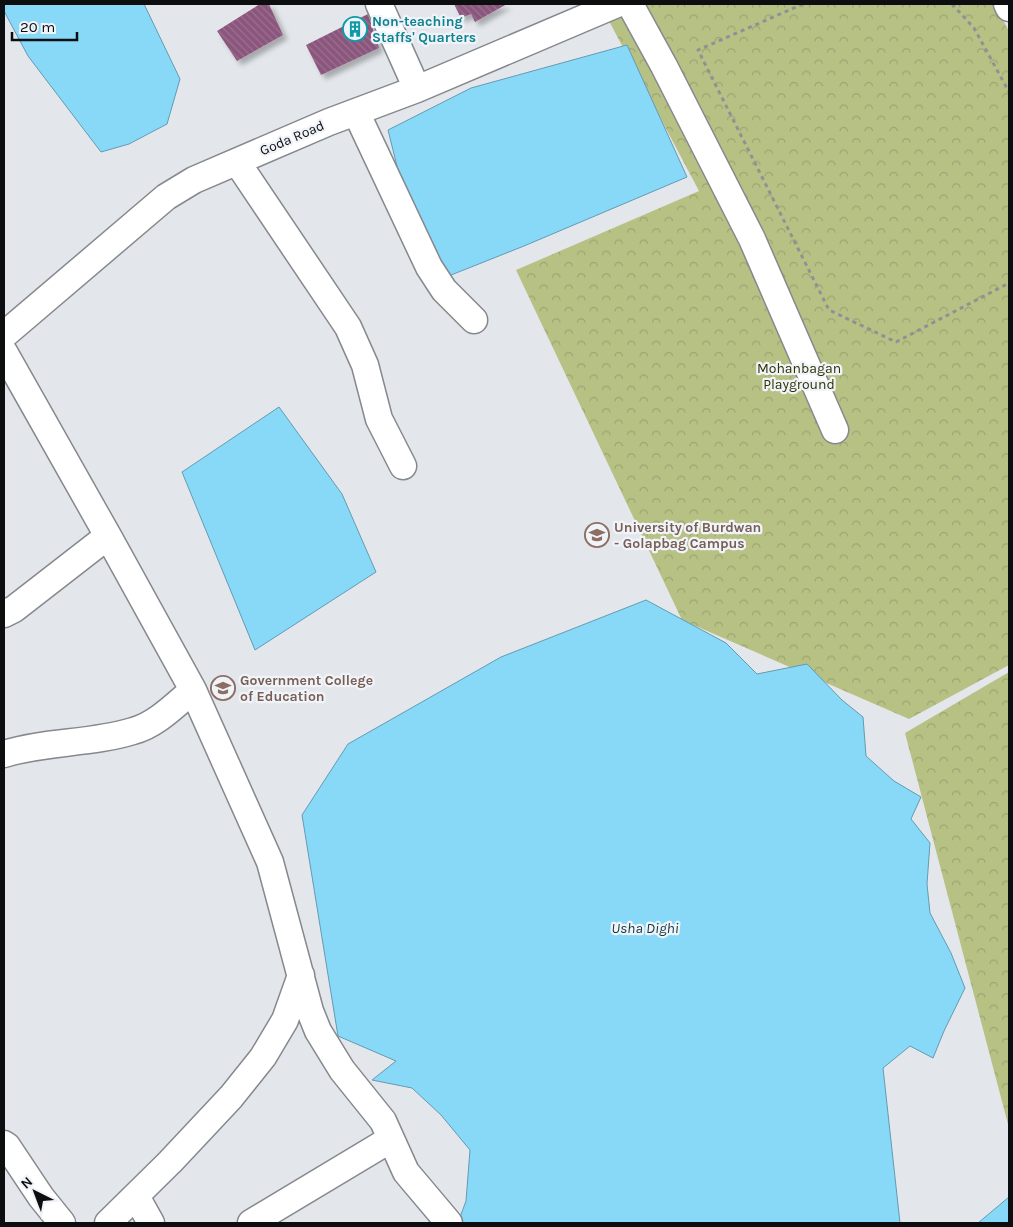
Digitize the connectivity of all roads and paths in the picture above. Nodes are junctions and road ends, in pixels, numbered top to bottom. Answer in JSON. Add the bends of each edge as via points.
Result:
{"nodes":[{"id":1,"x":379,"y":4,"type":"edge"},
{"id":2,"x":617,"y":4,"type":"edge"},
{"id":3,"x":630,"y":4,"type":"edge"},
{"id":4,"x":802,"y":4,"type":"edge"},
{"id":5,"x":952,"y":4,"type":"edge"},
{"id":6,"x":1007,"y":4,"type":"edge"},
{"id":7,"x":1009,"y":8,"type":"edge"},
{"id":8,"x":417,"y":89,"type":"junction"},
{"id":9,"x":1009,"y":92,"type":"edge"},
{"id":10,"x":356,"y":112,"type":"junction"},
{"id":11,"x":237,"y":162,"type":"junction"},
{"id":12,"x":1009,"y":283,"type":"edge"},
{"id":13,"x":474,"y":320,"type":"dead end"},
{"id":14,"x":4,"y":335,"type":"edge"},
{"id":15,"x":4,"y":352,"type":"edge"},
{"id":16,"x":835,"y":430,"type":"dead end"},
{"id":17,"x":403,"y":466,"type":"dead end"},
{"id":18,"x":108,"y":536,"type":"junction"},
{"id":19,"x":4,"y":614,"type":"edge"},
{"id":20,"x":193,"y":690,"type":"junction"},
{"id":21,"x":4,"y":754,"type":"edge"},
{"id":22,"x":301,"y":975,"type":"junction"},
{"id":23,"x":391,"y":1139,"type":"junction"},
{"id":24,"x":4,"y":1144,"type":"edge"},
{"id":25,"x":136,"y":1196,"type":"junction"},
{"id":26,"x":62,"y":1223,"type":"edge"},
{"id":27,"x":108,"y":1223,"type":"edge"},
{"id":28,"x":151,"y":1223,"type":"edge"},
{"id":29,"x":251,"y":1223,"type":"edge"},
{"id":30,"x":449,"y":1223,"type":"edge"}],
"edges":[{"from":1,"to":8,"type":"street"},
{"from":2,"to":8,"type":"street","name":"Goda Road"},
{"from":3,"to":16,"type":"street","via":[[752,239]]},
{"from":4,"to":12,"type":"path","via":[[698,50],[829,310],[896,342]]},
{"from":5,"to":9,"type":"path","via":[[974,28]]},
{"from":6,"to":7,"type":"street"},
{"from":8,"to":10,"type":"street","name":"Goda Road"},
{"from":10,"to":11,"type":"street","name":"Goda Road"},
{"from":10,"to":13,"type":"street","via":[[429,267],[444,290]]},
{"from":11,"to":14,"type":"street","name":"Goda Road","via":[[194,180],[166,197]]},
{"from":11,"to":17,"type":"street","via":[[348,327],[365,365],[379,419]]},
{"from":15,"to":18,"type":"street"},
{"from":18,"to":19,"type":"street"},
{"from":18,"to":20,"type":"street"},
{"from":20,"to":21,"type":"street","via":[[160,717],[134,731],[22,748]]},
{"from":20,"to":22,"type":"street","via":[[270,862]]},
{"from":22,"to":23,"type":"street","via":[[318,1031],[342,1070],[382,1121]]},
{"from":22,"to":25,"type":"street","via":[[285,1020],[263,1057],[231,1097]]},
{"from":23,"to":29,"type":"street"},
{"from":23,"to":30,"type":"street","via":[[406,1172]]},
{"from":24,"to":26,"type":"street"},
{"from":25,"to":27,"type":"street"},
{"from":25,"to":28,"type":"street"}]}
